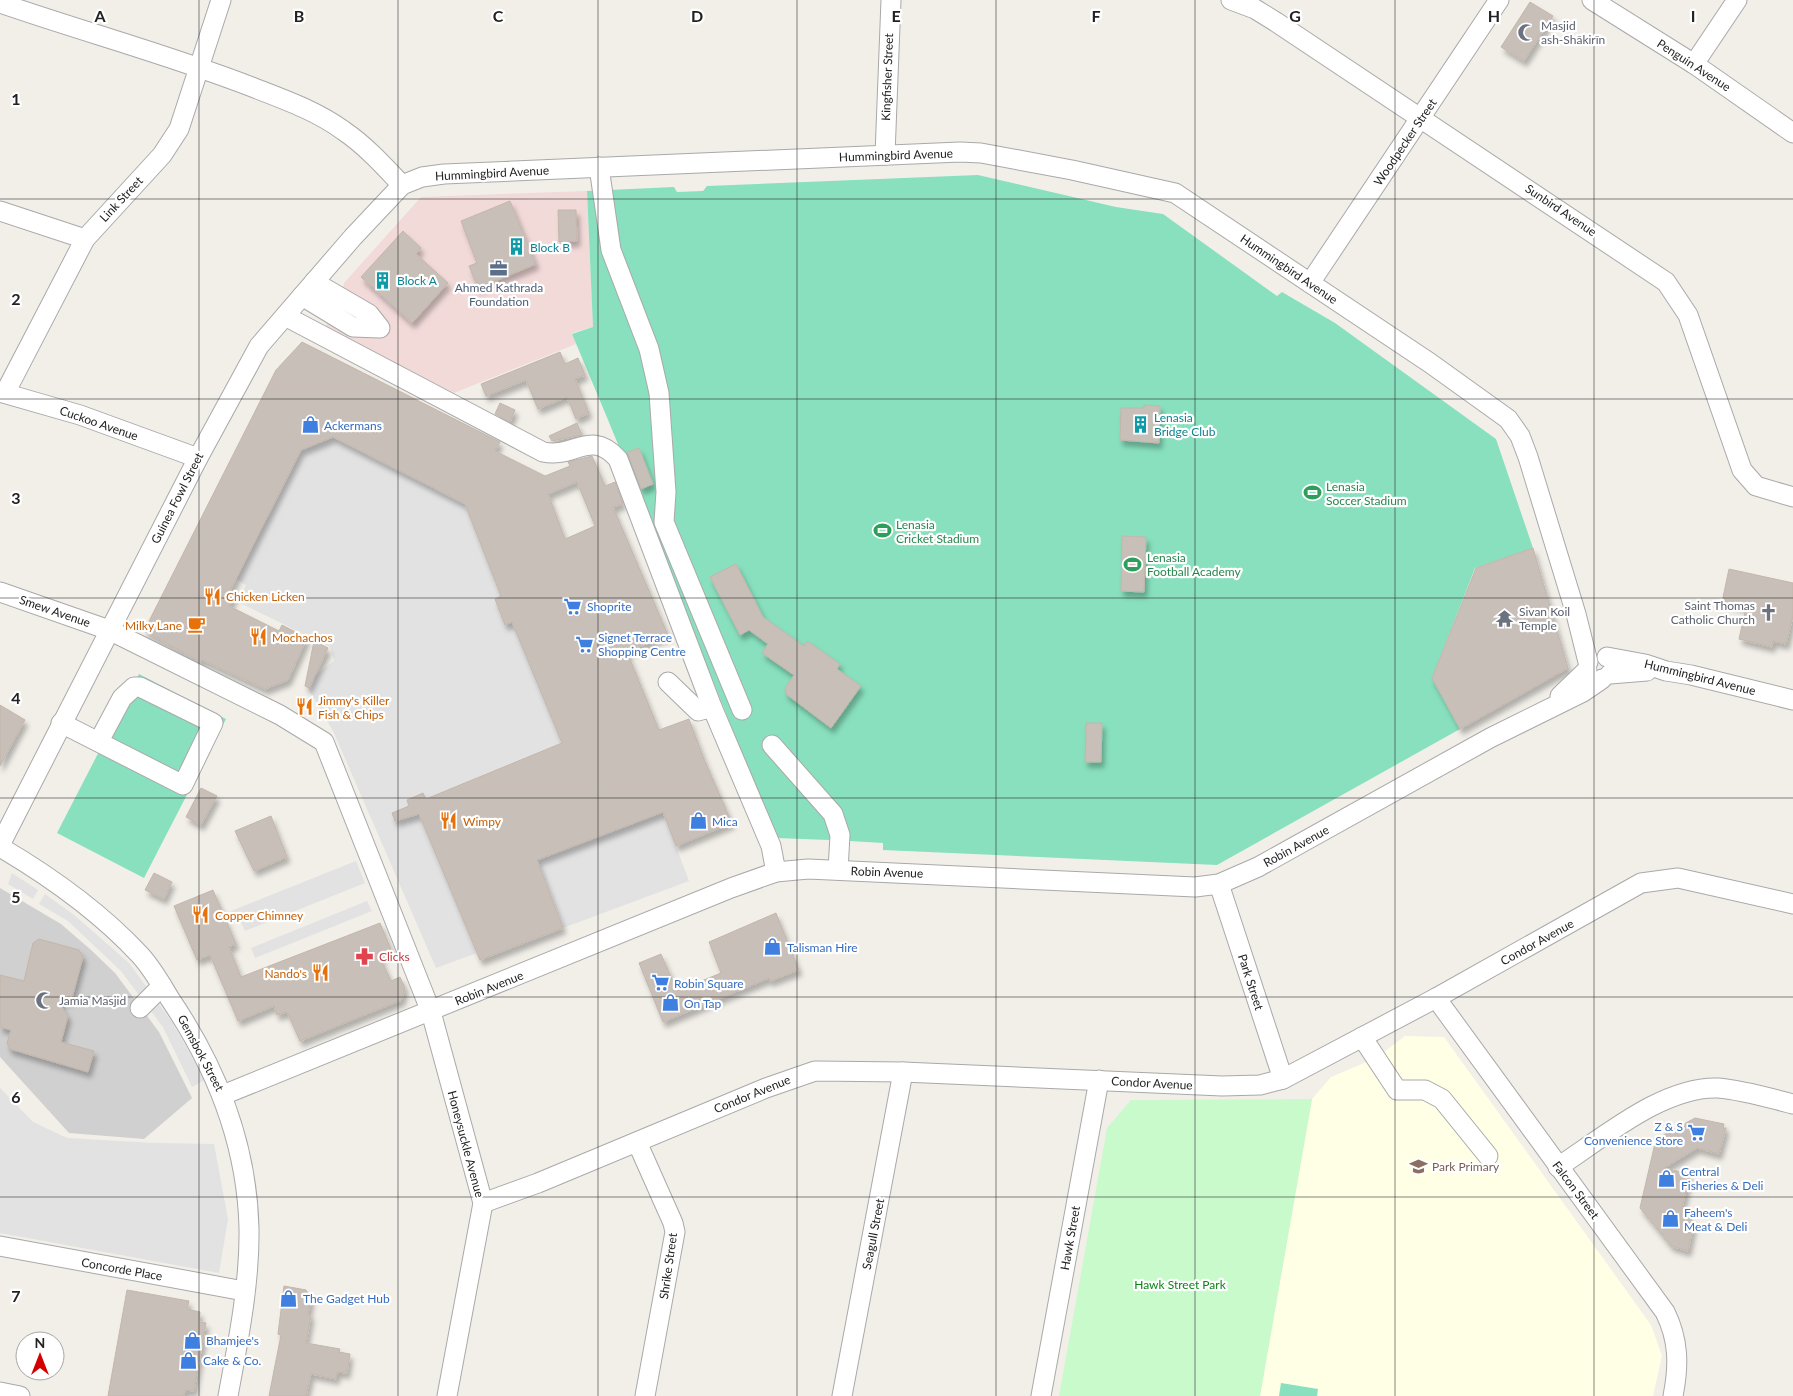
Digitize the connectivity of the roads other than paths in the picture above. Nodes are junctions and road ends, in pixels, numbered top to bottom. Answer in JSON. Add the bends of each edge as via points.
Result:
{"nodes":[{"id":1,"x":221,"y":0,"type":"edge"},
{"id":2,"x":890,"y":0,"type":"edge"},
{"id":3,"x":1231,"y":0,"type":"edge"},
{"id":4,"x":1499,"y":0,"type":"edge"},
{"id":5,"x":1592,"y":0,"type":"edge"},
{"id":6,"x":1737,"y":0,"type":"edge"},
{"id":7,"x":0,"y":3,"type":"edge"},
{"id":8,"x":1694,"y":64,"type":"junction"},
{"id":9,"x":200,"y":67,"type":"junction"},
{"id":10,"x":1421,"y":118,"type":"junction"},
{"id":11,"x":1793,"y":133,"type":"edge"},
{"id":12,"x":885,"y":155,"type":"junction"},
{"id":13,"x":599,"y":168,"type":"junction"},
{"id":14,"x":402,"y":185,"type":"junction"},
{"id":15,"x":0,"y":211,"type":"edge"},
{"id":16,"x":85,"y":239,"type":"junction"},
{"id":17,"x":1310,"y":283,"type":"junction"},
{"id":18,"x":285,"y":316,"type":"junction"},
{"id":19,"x":2,"y":392,"type":"edge"},
{"id":20,"x":198,"y":458,"type":"junction"},
{"id":21,"x":1793,"y":497,"type":"edge"},
{"id":22,"x":0,"y":592,"type":"edge"},
{"id":23,"x":109,"y":630,"type":"junction"},
{"id":24,"x":1600,"y":666,"type":"junction"},
{"id":25,"x":668,"y":682,"type":"dead end"},
{"id":26,"x":1793,"y":700,"type":"edge"},
{"id":27,"x":712,"y":707,"type":"junction"},
{"id":28,"x":742,"y":710,"type":"dead end"},
{"id":29,"x":61,"y":723,"type":"junction"},
{"id":30,"x":99,"y":741,"type":"junction"},
{"id":31,"x":772,"y":745,"type":"dead end"},
{"id":32,"x":0,"y":846,"type":"edge"},
{"id":33,"x":838,"y":870,"type":"junction"},
{"id":34,"x":776,"y":872,"type":"junction"},
{"id":35,"x":1219,"y":884,"type":"junction"},
{"id":36,"x":1793,"y":904,"type":"edge"},
{"id":37,"x":162,"y":986,"type":"junction"},
{"id":38,"x":1436,"y":998,"type":"junction"},
{"id":39,"x":140,"y":1008,"type":"dead end"},
{"id":40,"x":430,"y":1012,"type":"junction"},
{"id":41,"x":1362,"y":1037,"type":"junction"},
{"id":42,"x":903,"y":1072,"type":"junction"},
{"id":43,"x":1283,"y":1079,"type":"junction"},
{"id":44,"x":1099,"y":1080,"type":"junction"},
{"id":45,"x":223,"y":1095,"type":"junction"},
{"id":46,"x":1793,"y":1104,"type":"edge"},
{"id":47,"x":637,"y":1142,"type":"junction"},
{"id":48,"x":1488,"y":1156,"type":"dead end"},
{"id":49,"x":1558,"y":1167,"type":"junction"},
{"id":50,"x":482,"y":1203,"type":"junction"},
{"id":51,"x":0,"y":1246,"type":"edge"},
{"id":52,"x":244,"y":1291,"type":"junction"},
{"id":53,"x":0,"y":1392,"type":"edge"},
{"id":54,"x":20,"y":1396,"type":"edge"},
{"id":55,"x":228,"y":1396,"type":"edge"},
{"id":56,"x":447,"y":1396,"type":"edge"},
{"id":57,"x":645,"y":1396,"type":"edge"},
{"id":58,"x":842,"y":1396,"type":"edge"},
{"id":59,"x":1041,"y":1396,"type":"edge"},
{"id":60,"x":1673,"y":1396,"type":"edge"}],
"edges":[{"from":1,"to":9,"type":"street","name":"Link Street"},
{"from":2,"to":12,"type":"street","name":"Kingfisher Street"},
{"from":3,"to":10,"type":"street","name":"Sunbird Avenue","via":[[1276,22]]},
{"from":4,"to":10,"type":"street","name":"Woodpecker Street"},
{"from":5,"to":8,"type":"street","name":"Penguin Avenue"},
{"from":6,"to":8,"type":"street"},
{"from":7,"to":9,"type":"street","via":[[98,37]]},
{"from":8,"to":11,"type":"street","name":"Penguin Avenue"},
{"from":9,"to":14,"type":"street","via":[[322,117],[369,150]]},
{"from":9,"to":16,"type":"street","name":"Link Street","via":[[185,116],[170,144]]},
{"from":10,"to":17,"type":"street","name":"Woodpecker Street"},
{"from":10,"to":21,"type":"street","name":"Sunbird Avenue","via":[[1666,282],[1688,315],[1742,470],[1756,486]]},
{"from":12,"to":13,"type":"street","name":"Hummingbird Avenue"},
{"from":12,"to":17,"type":"street","name":"Hummingbird Avenue","via":[[981,153],[1164,189],[1200,209]]},
{"from":13,"to":14,"type":"street","name":"Hummingbird Avenue","via":[[444,174],[422,177]]},
{"from":13,"to":28,"type":"street","via":[[611,250],[649,348],[658,393],[666,492],[664,522]]},
{"from":14,"to":18,"type":"street","name":"Guinea Fowl Street"},
{"from":15,"to":16,"type":"street"},
{"from":16,"to":19,"type":"street","name":"Link Street"},
{"from":17,"to":24,"type":"street","name":"Hummingbird Avenue","via":[[1494,407],[1514,425],[1528,457],[1578,624]]},
{"from":18,"to":20,"type":"street","name":"Guinea Fowl Street","via":[[245,368]]},
{"from":18,"to":27,"type":"street","via":[[543,452],[556,455],[586,445],[599,445],[610,450],[618,459]]},
{"from":19,"to":20,"type":"street","name":"Cuckoo Avenue","via":[[80,415]]},
{"from":20,"to":23,"type":"street","name":"Guinea Fowl Street"},
{"from":22,"to":23,"type":"street","name":"Smew Avenue"},
{"from":23,"to":29,"type":"street","name":"Guinea Fowl Street"},
{"from":23,"to":40,"type":"street","name":"Smew Avenue","via":[[280,715],[324,742]]},
{"from":24,"to":26,"type":"street","name":"Hummingbird Avenue","via":[[1691,675]]},
{"from":24,"to":35,"type":"street","name":"Robin Avenue","via":[[1570,699],[1548,707],[1258,867]]},
{"from":25,"to":27,"type":"street","via":[[698,711]]},
{"from":27,"to":34,"type":"street","via":[[771,846]]},
{"from":29,"to":30,"type":"street"},
{"from":29,"to":32,"type":"street","name":"Guinea Fowl Street"},
{"from":30,"to":30,"type":"street","via":[[183,785],[213,723],[134,687],[122,698]]},
{"from":31,"to":33,"type":"street","via":[[833,814],[840,836]]},
{"from":32,"to":37,"type":"street","name":"Gemsbok Street","via":[[31,865],[107,923],[141,956]]},
{"from":33,"to":34,"type":"street","name":"Robin Avenue"},
{"from":33,"to":35,"type":"street","name":"Robin Avenue","via":[[1195,887]]},
{"from":34,"to":40,"type":"street","name":"Robin Avenue"},
{"from":35,"to":43,"type":"street","name":"Park Street"},
{"from":36,"to":38,"type":"street","name":"Condor Avenue","via":[[1678,878],[1651,881],[1629,889]]},
{"from":37,"to":39,"type":"street"},
{"from":37,"to":45,"type":"street","name":"Gemsbok Street","via":[[207,1060]]},
{"from":38,"to":41,"type":"street","name":"Condor Avenue"},
{"from":38,"to":49,"type":"street","name":"Falcon Street"},
{"from":40,"to":45,"type":"street","name":"Robin Avenue"},
{"from":40,"to":50,"type":"street","name":"Honeysuckle Avenue"},
{"from":41,"to":43,"type":"street","name":"Condor Avenue"},
{"from":41,"to":48,"type":"street","via":[[1397,1090],[1425,1090],[1442,1099]]},
{"from":42,"to":44,"type":"street","name":"Condor Avenue"},
{"from":42,"to":47,"type":"street","name":"Condor Avenue","via":[[815,1071]]},
{"from":42,"to":58,"type":"street","name":"Seagull Street"},
{"from":43,"to":44,"type":"street","name":"Condor Avenue","via":[[1238,1086]]},
{"from":44,"to":59,"type":"street","name":"Hawk Street"},
{"from":45,"to":52,"type":"street","name":"Gemsbok Street","via":[[247,1199],[249,1252]]},
{"from":46,"to":49,"type":"street","via":[[1718,1088],[1688,1091],[1652,1106]]},
{"from":47,"to":50,"type":"street","name":"Condor Avenue"},
{"from":47,"to":57,"type":"street","name":"Shrike Street","via":[[675,1232]]},
{"from":49,"to":60,"type":"street","name":"Falcon Street","via":[[1665,1312],[1677,1352]]},
{"from":50,"to":56,"type":"street","name":"Honeysuckle Avenue"},
{"from":51,"to":52,"type":"street","name":"Concorde Place"},
{"from":52,"to":55,"type":"street","name":"Gemsbok Street"},
{"from":53,"to":54,"type":"street"}]}
